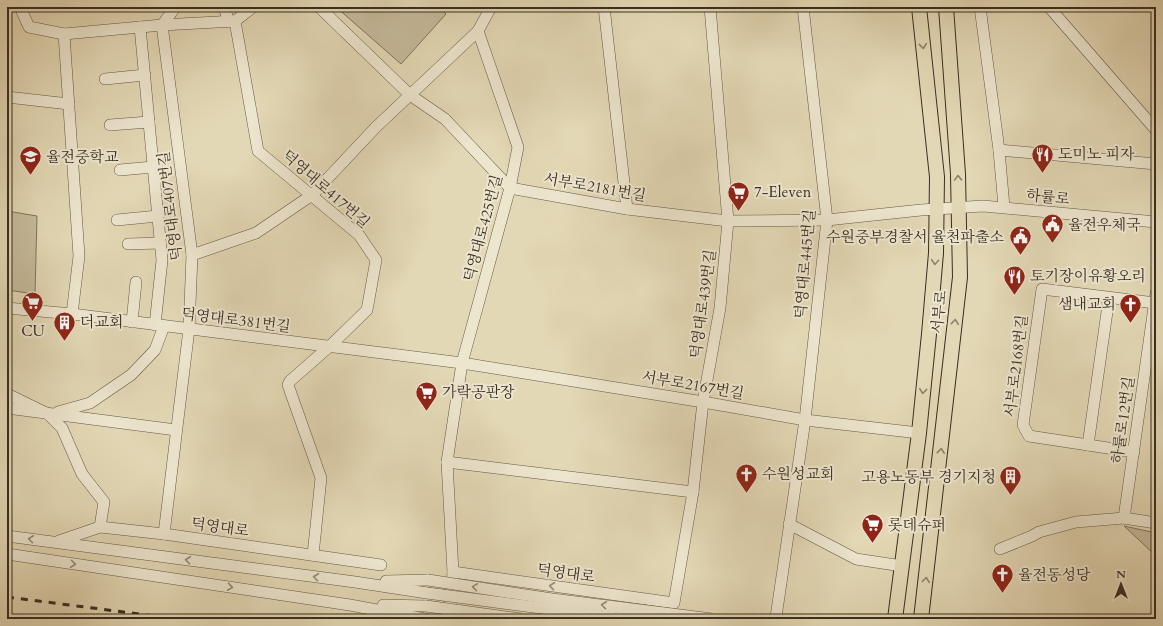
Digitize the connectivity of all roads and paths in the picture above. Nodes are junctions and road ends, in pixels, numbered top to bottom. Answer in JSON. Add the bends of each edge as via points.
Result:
{"nodes":[{"id":1,"x":20,"y":7,"type":"edge"},
{"id":2,"x":172,"y":7,"type":"edge"},
{"id":3,"x":224,"y":7,"type":"edge"},
{"id":4,"x":253,"y":7,"type":"edge"},
{"id":5,"x":319,"y":7,"type":"edge"},
{"id":6,"x":491,"y":7,"type":"edge"},
{"id":7,"x":604,"y":7,"type":"edge"},
{"id":8,"x":710,"y":7,"type":"edge"},
{"id":9,"x":803,"y":7,"type":"edge"},
{"id":10,"x":919,"y":7,"type":"edge"},
{"id":11,"x":946,"y":7,"type":"edge"},
{"id":12,"x":980,"y":7,"type":"edge"},
{"id":13,"x":1049,"y":7,"type":"edge"},
{"id":14,"x":232,"y":22,"type":"junction"},
{"id":15,"x":162,"y":25,"type":"junction"},
{"id":16,"x":140,"y":27,"type":"junction"},
{"id":17,"x":478,"y":31,"type":"junction"},
{"id":18,"x":64,"y":34,"type":"junction"},
{"id":19,"x":145,"y":75,"type":"junction"},
{"id":20,"x":105,"y":79,"type":"dead end"},
{"id":21,"x":410,"y":95,"type":"junction"},
{"id":22,"x":7,"y":97,"type":"edge"},
{"id":23,"x":69,"y":104,"type":"junction"},
{"id":24,"x":149,"y":122,"type":"junction"},
{"id":25,"x":110,"y":125,"type":"dead end"},
{"id":26,"x":1156,"y":130,"type":"edge"},
{"id":27,"x":999,"y":150,"type":"junction"},
{"id":28,"x":1156,"y":164,"type":"edge"},
{"id":29,"x":153,"y":167,"type":"junction"},
{"id":30,"x":120,"y":170,"type":"dead end"},
{"id":31,"x":510,"y":188,"type":"junction"},
{"id":32,"x":312,"y":195,"type":"junction"},
{"id":33,"x":959,"y":208,"type":"junction"},
{"id":34,"x":1004,"y":208,"type":"junction"},
{"id":35,"x":627,"y":209,"type":"junction"},
{"id":36,"x":937,"y":209,"type":"junction"},
{"id":37,"x":158,"y":216,"type":"junction"},
{"id":38,"x":117,"y":220,"type":"dead end"},
{"id":39,"x":827,"y":220,"type":"junction"},
{"id":40,"x":728,"y":221,"type":"junction"},
{"id":41,"x":1156,"y":222,"type":"edge"},
{"id":42,"x":128,"y":244,"type":"dead end"},
{"id":43,"x":160,"y":244,"type":"junction"},
{"id":44,"x":192,"y":255,"type":"junction"},
{"id":45,"x":136,"y":282,"type":"dead end"},
{"id":46,"x":1109,"y":298,"type":"junction"},
{"id":47,"x":1155,"y":298,"type":"edge"},
{"id":48,"x":7,"y":308,"type":"edge"},
{"id":49,"x":72,"y":314,"type":"junction"},
{"id":50,"x":132,"y":322,"type":"junction"},
{"id":51,"x":159,"y":325,"type":"junction"},
{"id":52,"x":189,"y":329,"type":"junction"},
{"id":53,"x":330,"y":346,"type":"junction"},
{"id":54,"x":462,"y":363,"type":"junction"},
{"id":55,"x":7,"y":394,"type":"edge"},
{"id":56,"x":704,"y":402,"type":"junction"},
{"id":57,"x":7,"y":408,"type":"edge"},
{"id":58,"x":48,"y":414,"type":"junction"},
{"id":59,"x":805,"y":420,"type":"junction"},
{"id":60,"x":176,"y":430,"type":"junction"},
{"id":61,"x":919,"y":433,"type":"junction"},
{"id":62,"x":1088,"y":445,"type":"junction"},
{"id":63,"x":1134,"y":452,"type":"junction"},
{"id":64,"x":447,"y":462,"type":"junction"},
{"id":65,"x":693,"y":492,"type":"junction"},
{"id":66,"x":1124,"y":518,"type":"junction"},
{"id":67,"x":789,"y":524,"type":"junction"},
{"id":68,"x":1156,"y":524,"type":"edge"},
{"id":69,"x":100,"y":526,"type":"junction"},
{"id":70,"x":164,"y":534,"type":"junction"},
{"id":71,"x":7,"y":536,"type":"edge"},
{"id":72,"x":56,"y":542,"type":"junction"},
{"id":73,"x":1000,"y":549,"type":"dead end"},
{"id":74,"x":7,"y":554,"type":"edge"},
{"id":75,"x":313,"y":555,"type":"junction"},
{"id":76,"x":381,"y":565,"type":"dead end"},
{"id":77,"x":902,"y":566,"type":"junction"},
{"id":78,"x":453,"y":572,"type":"junction"},
{"id":79,"x":355,"y":582,"type":"junction"},
{"id":80,"x":674,"y":603,"type":"joint"},
{"id":81,"x":350,"y":605,"type":"junction"},
{"id":82,"x":776,"y":617,"type":"dead end"},
{"id":83,"x":425,"y":619,"type":"edge"},
{"id":84,"x":449,"y":619,"type":"edge"},
{"id":85,"x":521,"y":619,"type":"edge"},
{"id":86,"x":625,"y":619,"type":"edge"},
{"id":87,"x":712,"y":619,"type":"edge"},
{"id":88,"x":895,"y":619,"type":"edge"},
{"id":89,"x":921,"y":619,"type":"edge"}],
"edges":[{"from":1,"to":18,"type":"street","via":[[30,27]]},
{"from":2,"to":15,"type":"street","via":[[174,9]]},
{"from":3,"to":14,"type":"street","name":"덕영대로417번길"},
{"from":4,"to":14,"type":"street"},
{"from":5,"to":21,"type":"street"},
{"from":6,"to":17,"type":"street"},
{"from":7,"to":35,"type":"street"},
{"from":8,"to":40,"type":"street","name":"덕영대로439번길"},
{"from":9,"to":39,"type":"street","name":"덕영대로445번길"},
{"from":10,"to":36,"type":"main road","name":"서부로","one_way":true,"via":[[937,176]]},
{"from":33,"to":11,"type":"main road","name":"서부로","one_way":true},
{"from":12,"to":27,"type":"street"},
{"from":13,"to":26,"type":"street"},
{"from":14,"to":15,"type":"street"},
{"from":14,"to":32,"type":"street","name":"덕영대로417번길","via":[[258,151]]},
{"from":15,"to":16,"type":"street"},
{"from":15,"to":44,"type":"street","name":"덕영대로407번길"},
{"from":16,"to":18,"type":"street"},
{"from":16,"to":19,"type":"street"},
{"from":17,"to":21,"type":"street"},
{"from":17,"to":31,"type":"street","name":"덕영대로425번길","via":[[518,148]]},
{"from":18,"to":23,"type":"street"},
{"from":19,"to":20,"type":"street"},
{"from":19,"to":24,"type":"street"},
{"from":21,"to":31,"type":"street","via":[[445,119]]},
{"from":21,"to":32,"type":"street"},
{"from":22,"to":23,"type":"street"},
{"from":23,"to":49,"type":"street","via":[[79,256]]},
{"from":24,"to":25,"type":"street"},
{"from":24,"to":29,"type":"street"},
{"from":27,"to":28,"type":"street"},
{"from":27,"to":34,"type":"street"},
{"from":29,"to":30,"type":"street"},
{"from":29,"to":37,"type":"street"},
{"from":31,"to":35,"type":"street","name":"서부로2181번길"},
{"from":31,"to":54,"type":"street","name":"덕영대로425번길"},
{"from":32,"to":44,"type":"street","via":[[256,233]]},
{"from":32,"to":53,"type":"street","name":"덕영대로417번길","via":[[359,235],[376,260],[367,310]]},
{"from":33,"to":34,"type":"street","name":"하률로"},
{"from":33,"to":36,"type":"street","name":"하률로"},
{"from":89,"to":33,"type":"main road","name":"서부로","one_way":true,"via":[[960,277]]},
{"from":34,"to":41,"type":"street","name":"하률로"},
{"from":35,"to":40,"type":"street","name":"서부로2181번길"},
{"from":36,"to":39,"type":"street","name":"서부로2181번길"},
{"from":36,"to":61,"type":"main road","name":"서부로","one_way":true,"via":[[936,253]]},
{"from":37,"to":38,"type":"street"},
{"from":37,"to":43,"type":"street"},
{"from":39,"to":40,"type":"street","name":"서부로2181번길"},
{"from":39,"to":59,"type":"street","name":"덕영대로445번길"},
{"from":40,"to":56,"type":"street","name":"덕영대로439번길","via":[[720,308]]},
{"from":42,"to":43,"type":"street"},
{"from":43,"to":51,"type":"street","via":[[162,260]]},
{"from":44,"to":52,"type":"street","name":"덕영대로407번길"},
{"from":45,"to":50,"type":"street"},
{"from":46,"to":47,"type":"street"},
{"from":46,"to":62,"type":"street"},
{"from":46,"to":62,"type":"street","name":"서부로2168번길","via":[[1042,288],[1023,425],[1029,436]]},
{"from":47,"to":63,"type":"street","name":"하률로12번길"},
{"from":48,"to":49,"type":"street","name":"덕영대로381번길"},
{"from":49,"to":50,"type":"street","name":"덕영대로381번길"},
{"from":50,"to":51,"type":"street","name":"덕영대로381번길"},
{"from":51,"to":52,"type":"street","name":"덕영대로381번길"},
{"from":51,"to":58,"type":"street","via":[[155,350],[132,375],[90,403]]},
{"from":52,"to":53,"type":"street","name":"덕영대로381번길"},
{"from":52,"to":60,"type":"street","name":"덕영대로407번길"},
{"from":53,"to":54,"type":"street","name":"덕영대로381번길"},
{"from":53,"to":75,"type":"street","name":"덕영대로417번길","via":[[288,385],[321,478]]},
{"from":54,"to":56,"type":"street","name":"서부로2167번길"},
{"from":54,"to":64,"type":"street","name":"덕영대로425번길"},
{"from":55,"to":58,"type":"street"},
{"from":56,"to":59,"type":"street","name":"서부로2167번길"},
{"from":56,"to":65,"type":"street","name":"덕영대로439번길"},
{"from":57,"to":58,"type":"street"},
{"from":58,"to":60,"type":"street"},
{"from":58,"to":69,"type":"street","via":[[62,428],[82,474],[104,502]]},
{"from":59,"to":61,"type":"street","name":"서부로2167번길"},
{"from":59,"to":67,"type":"street","name":"덕영대로445번길"},
{"from":60,"to":70,"type":"street","name":"덕영대로407번길"},
{"from":61,"to":77,"type":"main road","name":"서부로"},
{"from":62,"to":63,"type":"street","name":"서부로2168번길"},
{"from":63,"to":66,"type":"street","name":"하률로12번길"},
{"from":64,"to":65,"type":"street"},
{"from":64,"to":78,"type":"street","name":"덕영대로425번길"},
{"from":65,"to":80,"type":"street","name":"덕영대로439번길"},
{"from":66,"to":68,"type":"street"},
{"from":66,"to":73,"type":"street","via":[[1076,522],[1039,532]]},
{"from":67,"to":77,"type":"street","via":[[856,559]]},
{"from":67,"to":82,"type":"street","name":"덕영대로445번길"},
{"from":69,"to":70,"type":"street","name":"덕영대로"},
{"from":69,"to":72,"type":"street","name":"덕영대로"},
{"from":70,"to":75,"type":"street","name":"덕영대로"},
{"from":72,"to":71,"type":"street","one_way":true},
{"from":79,"to":72,"type":"street","one_way":true},
{"from":74,"to":81,"type":"street","one_way":true},
{"from":75,"to":76,"type":"street","name":"덕영대로"},
{"from":77,"to":88,"type":"main road","name":"서부로"},
{"from":80,"to":78,"type":"street","name":"덕영대로","one_way":true},
{"from":78,"to":84,"type":"street","name":"덕영대로425번길"},
{"from":79,"to":86,"type":"street","bridge":true},
{"from":87,"to":79,"type":"street","one_way":true,"bridge":true,"via":[[428,580]]},
{"from":81,"to":83,"type":"street"},
{"from":81,"to":85,"type":"street","bridge":true,"via":[[426,606]]}]}
